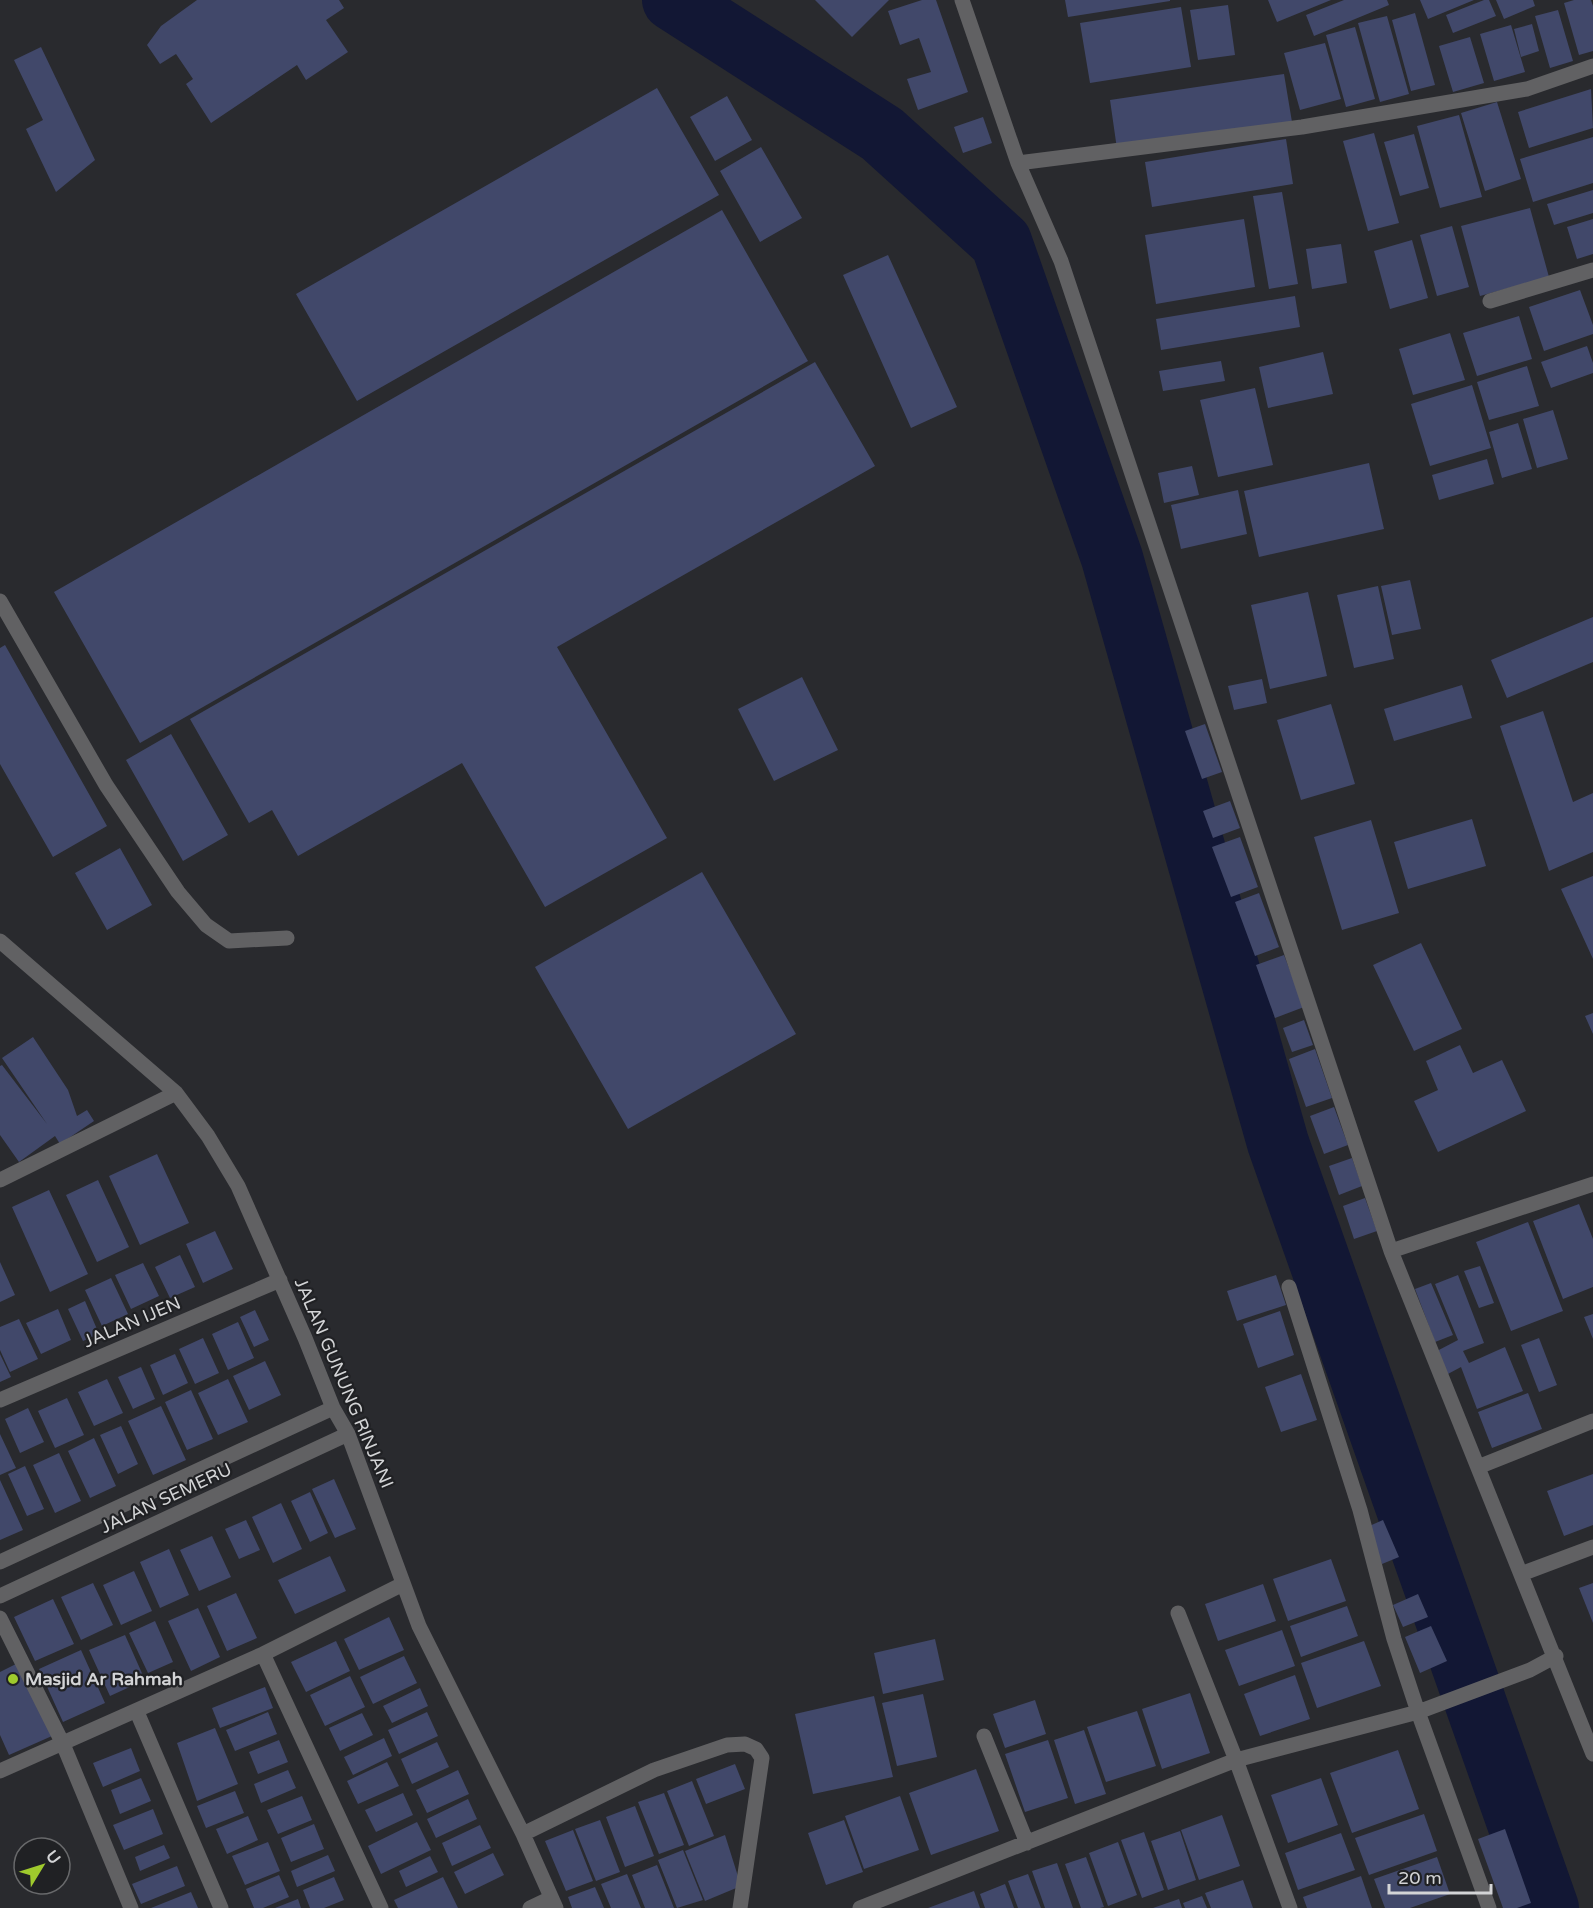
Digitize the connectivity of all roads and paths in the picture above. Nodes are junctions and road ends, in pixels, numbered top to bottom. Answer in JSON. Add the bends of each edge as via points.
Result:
{"nodes":[{"id":1,"x":962,"y":0,"type":"edge"},
{"id":2,"x":1593,"y":66,"type":"edge"},
{"id":3,"x":1018,"y":163,"type":"junction"},
{"id":4,"x":1593,"y":270,"type":"edge"},
{"id":5,"x":1490,"y":301,"type":"dead end"},
{"id":6,"x":0,"y":601,"type":"edge"},
{"id":7,"x":287,"y":938,"type":"dead end"},
{"id":8,"x":0,"y":941,"type":"edge"},
{"id":9,"x":176,"y":1093,"type":"junction"},
{"id":10,"x":0,"y":1180,"type":"edge"},
{"id":11,"x":1593,"y":1184,"type":"edge"},
{"id":12,"x":1391,"y":1251,"type":"junction"},
{"id":13,"x":280,"y":1280,"type":"junction"},
{"id":14,"x":1289,"y":1287,"type":"dead end"},
{"id":15,"x":0,"y":1400,"type":"edge"},
{"id":16,"x":333,"y":1408,"type":"junction"},
{"id":17,"x":1593,"y":1421,"type":"edge"},
{"id":18,"x":348,"y":1434,"type":"junction"},
{"id":19,"x":1478,"y":1467,"type":"junction"},
{"id":20,"x":1593,"y":1547,"type":"edge"},
{"id":21,"x":0,"y":1562,"type":"edge"},
{"id":22,"x":1521,"y":1574,"type":"junction"},
{"id":23,"x":403,"y":1584,"type":"junction"},
{"id":24,"x":0,"y":1596,"type":"edge"},
{"id":25,"x":1178,"y":1613,"type":"dead end"},
{"id":26,"x":0,"y":1618,"type":"edge"},
{"id":27,"x":263,"y":1654,"type":"junction"},
{"id":28,"x":1556,"y":1656,"type":"junction"},
{"id":29,"x":137,"y":1712,"type":"junction"},
{"id":30,"x":1418,"y":1712,"type":"junction"},
{"id":31,"x":984,"y":1736,"type":"dead end"},
{"id":32,"x":63,"y":1744,"type":"junction"},
{"id":33,"x":1593,"y":1754,"type":"edge"},
{"id":34,"x":1236,"y":1760,"type":"junction"},
{"id":35,"x":0,"y":1771,"type":"edge"},
{"id":36,"x":523,"y":1834,"type":"junction"},
{"id":37,"x":1027,"y":1843,"type":"junction"},
{"id":38,"x":554,"y":1903,"type":"edge"},
{"id":39,"x":131,"y":1908,"type":"edge"},
{"id":40,"x":221,"y":1908,"type":"edge"},
{"id":41,"x":381,"y":1908,"type":"edge"},
{"id":42,"x":530,"y":1908,"type":"edge"},
{"id":43,"x":740,"y":1908,"type":"edge"},
{"id":44,"x":860,"y":1908,"type":"edge"},
{"id":45,"x":1290,"y":1908,"type":"edge"},
{"id":46,"x":1489,"y":1908,"type":"edge"}],
"edges":[{"from":1,"to":3,"type":"street"},
{"from":2,"to":3,"type":"street","via":[[1527,89],[1302,127]]},
{"from":3,"to":12,"type":"street","via":[[1061,261]]},
{"from":4,"to":5,"type":"street"},
{"from":6,"to":7,"type":"street","via":[[106,785],[178,892],[206,925],[228,941]]},
{"from":8,"to":9,"type":"street","name":"JALAN GUNUNG RINJANI"},
{"from":9,"to":10,"type":"street"},
{"from":9,"to":13,"type":"street","name":"JALAN GUNUNG RINJANI","via":[[238,1186]]},
{"from":11,"to":12,"type":"street"},
{"from":12,"to":19,"type":"street"},
{"from":13,"to":15,"type":"street","name":"JALAN IJEN"},
{"from":13,"to":16,"type":"street","name":"JALAN GUNUNG RINJANI"},
{"from":14,"to":30,"type":"street","via":[[1360,1510]]},
{"from":16,"to":18,"type":"street","name":"JALAN GUNUNG RINJANI"},
{"from":16,"to":21,"type":"street","name":"JALAN SEMERU"},
{"from":17,"to":19,"type":"street"},
{"from":18,"to":23,"type":"street","name":"JALAN GUNUNG RINJANI"},
{"from":18,"to":24,"type":"street","name":"JALAN SEMERU"},
{"from":19,"to":22,"type":"street"},
{"from":20,"to":22,"type":"street"},
{"from":22,"to":28,"type":"street"},
{"from":23,"to":27,"type":"street"},
{"from":23,"to":36,"type":"street","name":"JALAN GUNUNG RINJANI","via":[[419,1626]]},
{"from":25,"to":34,"type":"street"},
{"from":26,"to":32,"type":"street"},
{"from":27,"to":29,"type":"street"},
{"from":27,"to":41,"type":"street"},
{"from":28,"to":30,"type":"street","via":[[1530,1670]]},
{"from":28,"to":33,"type":"street"},
{"from":29,"to":32,"type":"street"},
{"from":29,"to":40,"type":"street"},
{"from":30,"to":34,"type":"street"},
{"from":30,"to":46,"type":"street"},
{"from":31,"to":37,"type":"street"},
{"from":32,"to":35,"type":"street"},
{"from":32,"to":39,"type":"street"},
{"from":34,"to":37,"type":"street"},
{"from":34,"to":45,"type":"street"},
{"from":36,"to":38,"type":"street","name":"JALAN GUNUNG RINJANI"},
{"from":36,"to":43,"type":"street","via":[[654,1770],[727,1745],[745,1744],[756,1749],[762,1758]]},
{"from":37,"to":44,"type":"street"},
{"from":38,"to":42,"type":"street"}]}
